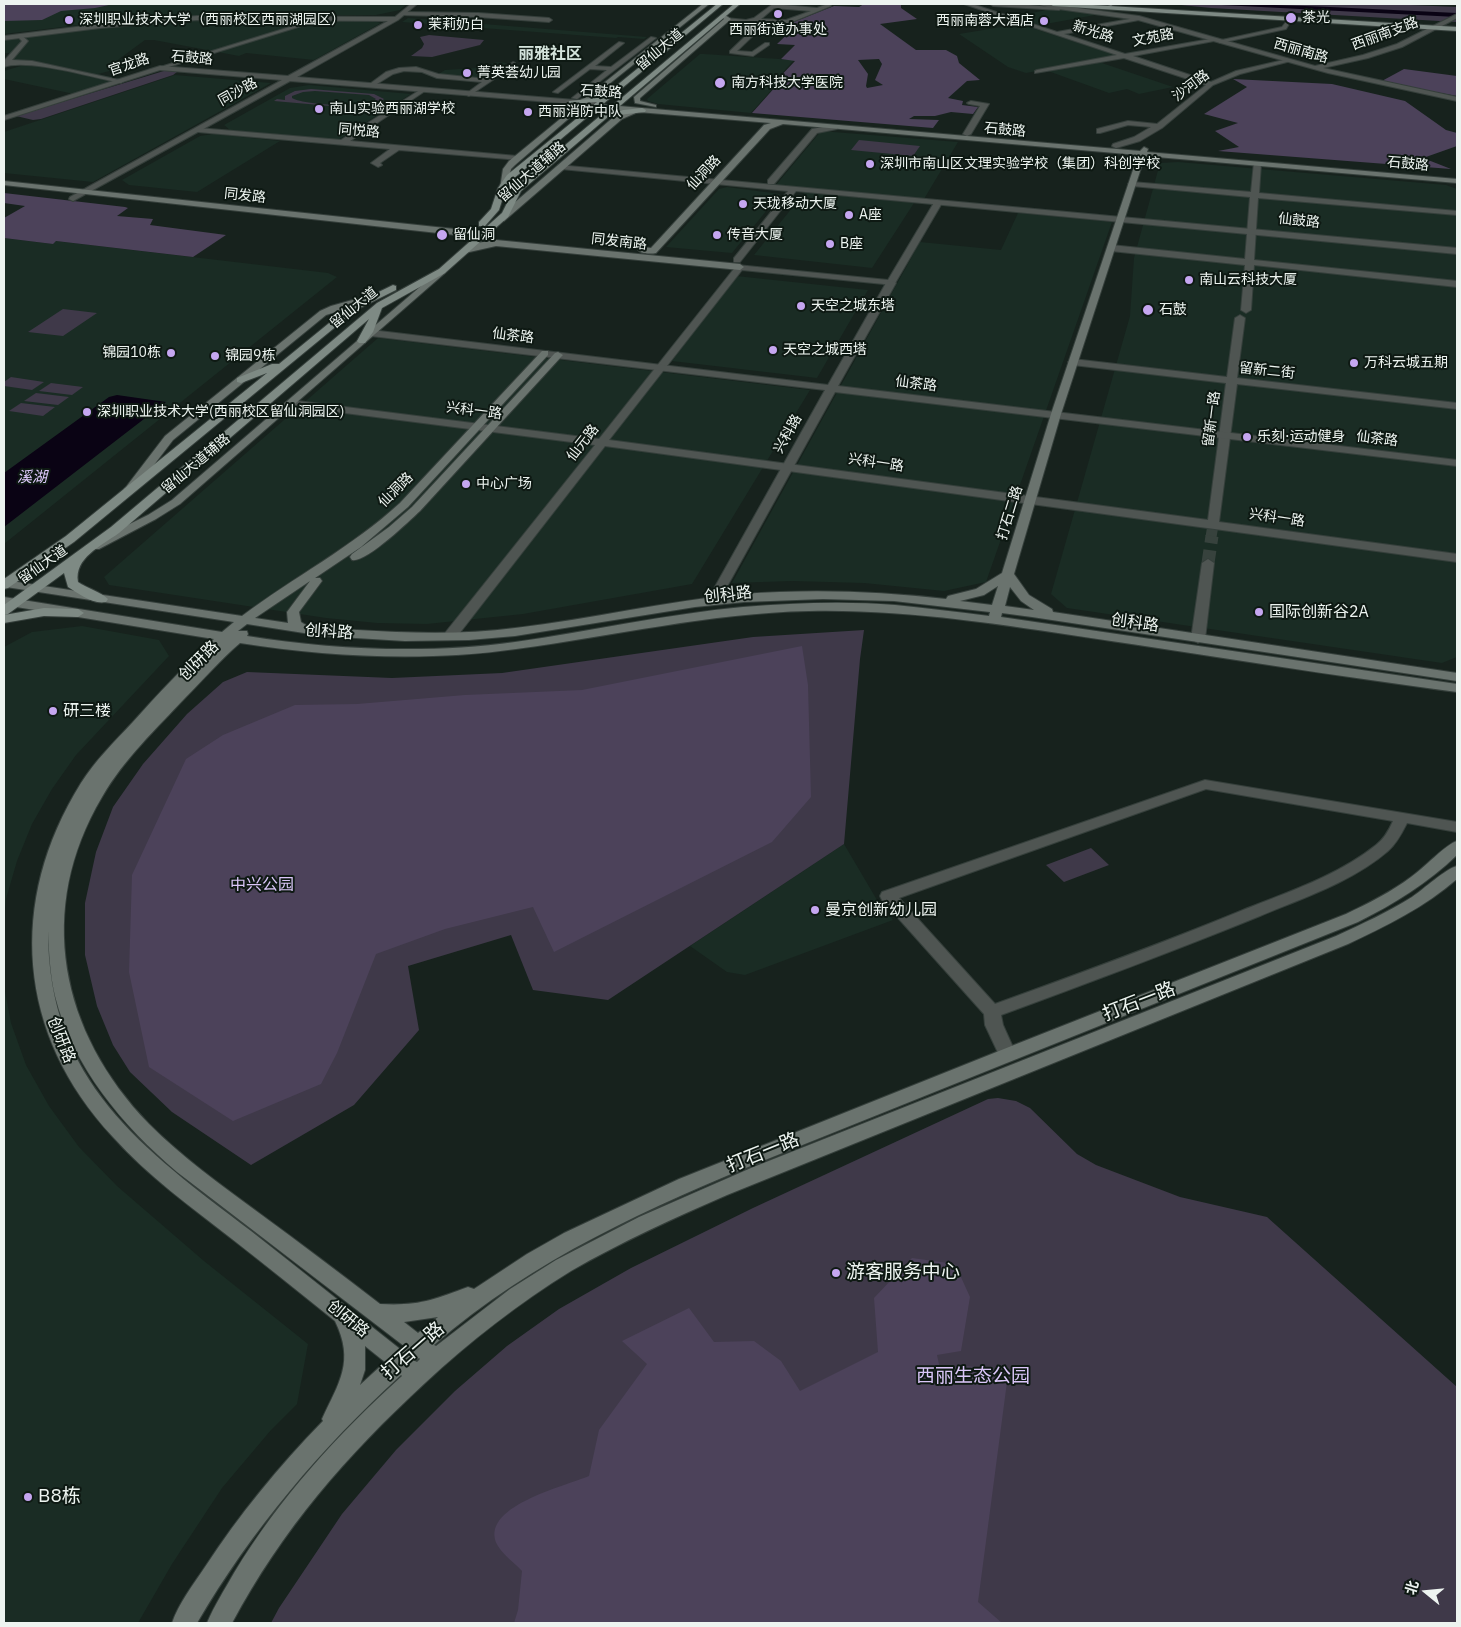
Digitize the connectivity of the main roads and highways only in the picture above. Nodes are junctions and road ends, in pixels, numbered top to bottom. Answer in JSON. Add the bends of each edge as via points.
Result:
{"nodes":[{"id":1,"x":706,"y":4,"type":"edge"},
{"id":2,"x":720,"y":4,"type":"edge"},
{"id":3,"x":737,"y":4,"type":"edge"},
{"id":4,"x":1053,"y":4,"type":"edge"},
{"id":5,"x":1102,"y":4,"type":"edge"},
{"id":6,"x":1107,"y":4,"type":"edge"},
{"id":7,"x":1111,"y":4,"type":"edge"},
{"id":8,"x":726,"y":17,"type":"junction"},
{"id":9,"x":624,"y":70,"type":"junction"},
{"id":10,"x":629,"y":79,"type":"junction"},
{"id":11,"x":658,"y":80,"type":"junction"},
{"id":12,"x":640,"y":86,"type":"junction"},
{"id":13,"x":609,"y":96,"type":"junction"},
{"id":14,"x":628,"y":96,"type":"junction"},
{"id":15,"x":575,"y":103,"type":"junction"},
{"id":16,"x":598,"y":105,"type":"junction"},
{"id":17,"x":616,"y":107,"type":"junction"},
{"id":18,"x":646,"y":109,"type":"junction"},
{"id":19,"x":697,"y":112,"type":"junction"},
{"id":20,"x":586,"y":115,"type":"junction"},
{"id":21,"x":603,"y":117,"type":"junction"},
{"id":22,"x":752,"y":120,"type":"junction"},
{"id":23,"x":782,"y":122,"type":"junction"},
{"id":24,"x":570,"y":128,"type":"junction"},
{"id":25,"x":587,"y":131,"type":"junction"},
{"id":26,"x":541,"y":139,"type":"junction"},
{"id":27,"x":583,"y":148,"type":"junction"},
{"id":28,"x":1096,"y":150,"type":"junction"},
{"id":29,"x":1143,"y":152,"type":"junction"},
{"id":30,"x":1190,"y":158,"type":"junction"},
{"id":31,"x":1137,"y":170,"type":"junction"},
{"id":32,"x":1457,"y":175,"type":"edge"},
{"id":33,"x":712,"y":181,"type":"junction"},
{"id":34,"x":1457,"y":182,"type":"edge"},
{"id":35,"x":4,"y":183,"type":"edge"},
{"id":36,"x":503,"y":186,"type":"junction"},
{"id":37,"x":4,"y":191,"type":"edge"},
{"id":38,"x":501,"y":219,"type":"junction"},
{"id":39,"x":483,"y":234,"type":"junction"},
{"id":40,"x":473,"y":238,"type":"junction"},
{"id":41,"x":459,"y":243,"type":"joint"},
{"id":42,"x":496,"y":243,"type":"junction"},
{"id":43,"x":465,"y":250,"type":"junction"},
{"id":44,"x":739,"y":264,"type":"road end"},
{"id":45,"x":439,"y":267,"type":"junction"},
{"id":46,"x":378,"y":300,"type":"junction"},
{"id":47,"x":362,"y":341,"type":"junction"},
{"id":48,"x":545,"y":353,"type":"road end"},
{"id":49,"x":558,"y":355,"type":"road end"},
{"id":50,"x":288,"y":360,"type":"junction"},
{"id":51,"x":241,"y":380,"type":"junction"},
{"id":52,"x":127,"y":492,"type":"junction"},
{"id":53,"x":95,"y":546,"type":"junction"},
{"id":54,"x":80,"y":557,"type":"junction"},
{"id":55,"x":1008,"y":575,"type":"junction"},
{"id":56,"x":316,"y":582,"type":"junction"},
{"id":57,"x":4,"y":583,"type":"edge"},
{"id":58,"x":36,"y":588,"type":"junction"},
{"id":59,"x":284,"y":591,"type":"junction"},
{"id":60,"x":102,"y":599,"type":"junction"},
{"id":61,"x":931,"y":600,"type":"junction"},
{"id":62,"x":10,"y":602,"type":"edge"},
{"id":63,"x":4,"y":611,"type":"edge"},
{"id":64,"x":188,"y":611,"type":"junction"},
{"id":65,"x":78,"y":613,"type":"junction"},
{"id":66,"x":996,"y":614,"type":"junction"},
{"id":67,"x":1065,"y":618,"type":"junction"},
{"id":68,"x":4,"y":619,"type":"edge"},
{"id":69,"x":250,"y":621,"type":"junction"},
{"id":70,"x":169,"y":628,"type":"junction"},
{"id":71,"x":304,"y":630,"type":"junction"},
{"id":72,"x":231,"y":637,"type":"junction"},
{"id":73,"x":272,"y":644,"type":"junction"},
{"id":74,"x":212,"y":663,"type":"junction"},
{"id":75,"x":186,"y":674,"type":"junction"},
{"id":76,"x":1457,"y":676,"type":"edge"},
{"id":77,"x":1441,"y":680,"type":"junction"},
{"id":78,"x":1457,"y":689,"type":"edge"},
{"id":79,"x":1457,"y":846,"type":"edge"},
{"id":80,"x":1457,"y":871,"type":"edge"},
{"id":81,"x":501,"y":1281,"type":"junction"},
{"id":82,"x":339,"y":1312,"type":"junction"},
{"id":83,"x":374,"y":1312,"type":"junction"},
{"id":84,"x":418,"y":1345,"type":"junction"},
{"id":85,"x":436,"y":1359,"type":"junction"},
{"id":86,"x":400,"y":1361,"type":"junction"},
{"id":87,"x":418,"y":1376,"type":"junction"},
{"id":88,"x":325,"y":1433,"type":"junction"},
{"id":89,"x":184,"y":1623,"type":"edge"},
{"id":90,"x":219,"y":1623,"type":"edge"}],
"edges":[{"from":1,"to":9,"type":"main road","name":"留仙大道辅路"},
{"from":2,"to":10,"type":"main road","name":"留仙大道"},
{"from":3,"to":8,"type":"main road","name":"留仙大道"},
{"from":4,"to":7,"type":"main road","via":[[1439,27]]},
{"from":5,"to":7,"type":"main road"},
{"from":6,"to":7,"type":"main road"},
{"from":8,"to":11,"type":"main road"},
{"from":8,"to":12,"type":"main road","name":"留仙大道"},
{"from":9,"to":10,"type":"main road"},
{"from":9,"to":15,"type":"main road","name":"留仙大道辅路","via":[[587,99]]},
{"from":10,"to":13,"type":"main road","name":"留仙大道"},
{"from":11,"to":12,"type":"main road"},
{"from":11,"to":19,"type":"main road","via":[[636,98],[637,102]]},
{"from":12,"to":14,"type":"main road","name":"留仙大道"},
{"from":13,"to":15,"type":"main road"},
{"from":13,"to":16,"type":"main road","name":"留仙大道"},
{"from":14,"to":17,"type":"main road","name":"留仙大道"},
{"from":14,"to":18,"type":"main road","via":[[631,103]]},
{"from":15,"to":20,"type":"main road","via":[[586,111]]},
{"from":15,"to":26,"type":"main road","name":"留仙大道辅路"},
{"from":16,"to":17,"type":"main road","name":"石鼓路"},
{"from":16,"to":20,"type":"main road","name":"留仙大道"},
{"from":17,"to":18,"type":"main road","name":"石鼓路"},
{"from":17,"to":21,"type":"main road","name":"留仙大道"},
{"from":18,"to":19,"type":"main road","name":"石鼓路"},
{"from":18,"to":21,"type":"main road"},
{"from":18,"to":22,"type":"main road","name":"石鼓路"},
{"from":18,"to":27,"type":"main road","name":"留仙大道辅路","via":[[619,116]]},
{"from":19,"to":29,"type":"main road","name":"石鼓路","via":[[1116,146]]},
{"from":20,"to":24,"type":"main road","name":"留仙大道"},
{"from":21,"to":25,"type":"main road","name":"留仙大道"},
{"from":22,"to":23,"type":"main road","name":"石鼓路"},
{"from":22,"to":33,"type":"main road","name":"仙洞路","via":[[759,123],[759,127]]},
{"from":23,"to":28,"type":"main road","name":"石鼓路"},
{"from":23,"to":33,"type":"main road","name":"仙洞路","via":[[767,127]]},
{"from":24,"to":26,"type":"main road"},
{"from":24,"to":36,"type":"main road","name":"留仙大道","via":[[513,174]]},
{"from":25,"to":27,"type":"main road"},
{"from":25,"to":38,"type":"main road","name":"留仙大道","via":[[514,192],[510,208]]},
{"from":26,"to":36,"type":"main road","name":"留仙大道辅路","via":[[507,169]]},
{"from":27,"to":38,"type":"main road","name":"留仙大道辅路"},
{"from":28,"to":29,"type":"main road","name":"石鼓路"},
{"from":28,"to":31,"type":"main road","via":[[1122,156]]},
{"from":29,"to":30,"type":"main road","name":"石鼓路"},
{"from":29,"to":31,"type":"main road"},
{"from":29,"to":32,"type":"main road","name":"石鼓路"},
{"from":30,"to":31,"type":"main road","via":[[1157,160]]},
{"from":30,"to":34,"type":"main road","name":"石鼓路"},
{"from":31,"to":55,"type":"main road","name":"打石二路","via":[[1056,414]]},
{"from":33,"to":33,"type":"main road","name":"仙洞路","via":[[653,251],[642,250]]},
{"from":35,"to":40,"type":"main road","name":"同发路"},
{"from":36,"to":40,"type":"main road","name":"留仙大道","via":[[494,212]]},
{"from":37,"to":41,"type":"main road","name":"同发路"},
{"from":38,"to":39,"type":"main road","name":"留仙大道"},
{"from":39,"to":40,"type":"main road","name":"留仙大道"},
{"from":39,"to":42,"type":"main road"},
{"from":40,"to":41,"type":"main road","name":"留仙大道"},
{"from":40,"to":43,"type":"main road","name":"留仙大道"},
{"from":42,"to":43,"type":"main road"},
{"from":42,"to":44,"type":"main road","name":"同发南路"},
{"from":43,"to":45,"type":"main road","name":"留仙大道"},
{"from":45,"to":46,"type":"main road","name":"留仙大道"},
{"from":45,"to":47,"type":"main road","name":"留仙大道辅路"},
{"from":46,"to":47,"type":"main road"},
{"from":46,"to":50,"type":"main road","name":"留仙大道","via":[[355,306]]},
{"from":46,"to":51,"type":"main road","name":"留仙大道辅路","via":[[323,313]]},
{"from":46,"to":53,"type":"main road","name":"留仙大道"},
{"from":47,"to":53,"type":"main road","name":"留仙大道辅路","via":[[176,502],[152,518]]},
{"from":48,"to":59,"type":"main road","name":"仙洞路","via":[[404,505],[338,558]]},
{"from":49,"to":56,"type":"main road","name":"仙洞路","via":[[394,530]]},
{"from":50,"to":51,"type":"main road"},
{"from":50,"to":52,"type":"main road","name":"留仙大道"},
{"from":51,"to":52,"type":"main road","name":"留仙大道辅路","via":[[169,438]]},
{"from":52,"to":57,"type":"main road","name":"留仙大道","via":[[59,547]]},
{"from":53,"to":54,"type":"main road","name":"留仙大道"},
{"from":54,"to":58,"type":"main road","name":"留仙大道"},
{"from":54,"to":60,"type":"main road","via":[[70,572],[72,584]]},
{"from":55,"to":61,"type":"main road","via":[[974,594]]},
{"from":55,"to":66,"type":"main road","name":"打石二路"},
{"from":55,"to":67,"type":"main road","via":[[1030,603]]},
{"from":56,"to":69,"type":"main road","name":"仙洞路"},
{"from":56,"to":71,"type":"main road","via":[[293,612],[293,620]]},
{"from":57,"to":58,"type":"main road","name":"创科路"},
{"from":58,"to":60,"type":"main road","name":"创科路"},
{"from":58,"to":62,"type":"main road","name":"留仙大道"},
{"from":59,"to":64,"type":"main road","via":[[238,610]]},
{"from":59,"to":69,"type":"main road","name":"仙洞路"},
{"from":60,"to":64,"type":"main road","name":"创科路"},
{"from":61,"to":66,"type":"main road","name":"创科路"},
{"from":61,"to":71,"type":"main road","name":"创科路","via":[[823,595],[713,601],[491,635],[365,636]]},
{"from":62,"to":63,"type":"main road","name":"留仙大道"},
{"from":62,"to":65,"type":"main road","name":"创科路"},
{"from":64,"to":69,"type":"main road","name":"创科路"},
{"from":65,"to":68,"type":"main road","via":[[44,612]]},
{"from":65,"to":70,"type":"main road","name":"创科路"},
{"from":66,"to":67,"type":"main road","name":"创科路"},
{"from":66,"to":73,"type":"main road","name":"创科路","via":[[790,608],[707,615],[474,650],[365,652]]},
{"from":66,"to":77,"type":"main road","name":"创科路"},
{"from":67,"to":77,"type":"main road","name":"创科路"},
{"from":69,"to":71,"type":"main road","name":"创科路"},
{"from":69,"to":72,"type":"main road","name":"创研路"},
{"from":70,"to":72,"type":"main road","name":"创科路"},
{"from":70,"to":75,"type":"main road","via":[[188,636],[197,646],[196,659]]},
{"from":72,"to":73,"type":"main road","name":"创科路"},
{"from":72,"to":74,"type":"main road","name":"创研路"},
{"from":72,"to":75,"type":"main road","name":"创研路"},
{"from":73,"to":74,"type":"main road","via":[[241,648]]},
{"from":74,"to":83,"type":"main road","name":"创研路","via":[[114,769],[79,827],[69,852],[57,903],[55,936],[65,1000],[74,1030],[89,1060],[109,1090],[163,1150]]},
{"from":75,"to":82,"type":"main road","name":"创研路","via":[[90,781],[57,842],[47,872],[38,935],[38,959],[44,992],[52,1023],[76,1076],[94,1104],[118,1131],[154,1166]]},
{"from":76,"to":77,"type":"main road","name":"创科路"},
{"from":77,"to":78,"type":"main road"},
{"from":79,"to":81,"type":"main road","name":"打石一路","via":[[1407,890],[1360,915],[690,1182],[591,1229]]},
{"from":80,"to":85,"type":"main road","name":"打石一路","via":[[1389,918],[1342,940],[689,1203],[608,1241],[518,1295]]},
{"from":81,"to":83,"type":"main road","via":[[432,1311],[414,1314]]},
{"from":81,"to":84,"type":"main road","name":"打石一路"},
{"from":82,"to":86,"type":"main road","name":"创研路"},
{"from":82,"to":88,"type":"main road","via":[[352,1332],[356,1356],[354,1375]]},
{"from":83,"to":84,"type":"main road","name":"创研路"},
{"from":84,"to":85,"type":"main road","name":"创研路"},
{"from":84,"to":86,"type":"main road","name":"打石一路"},
{"from":85,"to":87,"type":"main road","name":"打石一路"},
{"from":86,"to":87,"type":"main road","name":"创研路"},
{"from":86,"to":88,"type":"main road","name":"打石一路"},
{"from":87,"to":90,"type":"main road","name":"打石一路","via":[[358,1433],[279,1525]]},
{"from":88,"to":89,"type":"main road","name":"打石一路","via":[[292,1468],[240,1534]]}]}
